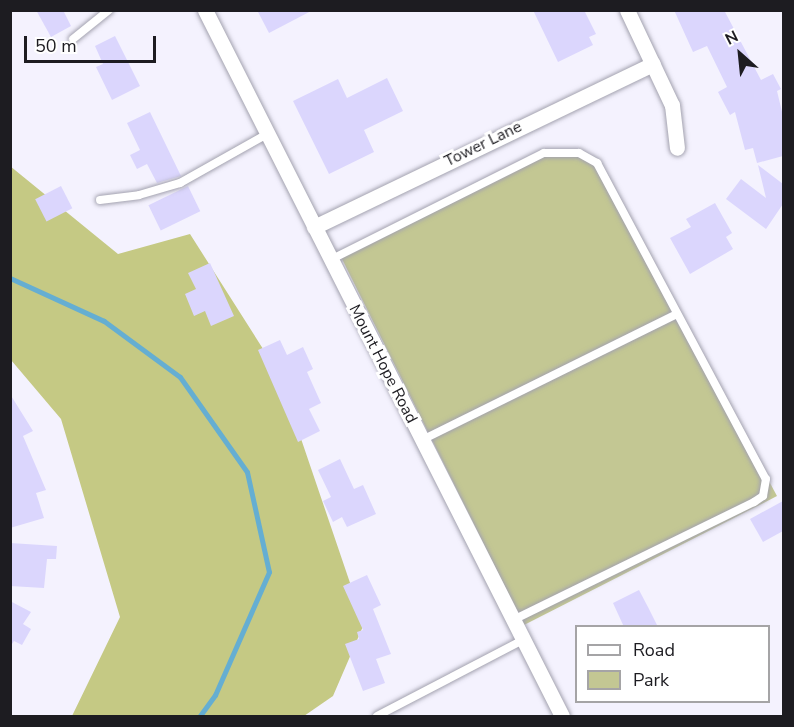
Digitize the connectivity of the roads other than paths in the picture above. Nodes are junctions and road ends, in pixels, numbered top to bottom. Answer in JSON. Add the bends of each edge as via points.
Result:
{"nodes":[{"id":1,"x":109,"y":10,"type":"edge"},
{"id":2,"x":205,"y":10,"type":"edge"},
{"id":3,"x":627,"y":10,"type":"edge"},
{"id":4,"x":73,"y":39,"type":"dead end"},
{"id":5,"x":653,"y":64,"type":"junction"},
{"id":6,"x":267,"y":134,"type":"junction"},
{"id":7,"x":677,"y":148,"type":"dead end"},
{"id":8,"x":100,"y":200,"type":"dead end"},
{"id":9,"x":314,"y":227,"type":"junction"},
{"id":10,"x":330,"y":260,"type":"junction"},
{"id":11,"x":677,"y":314,"type":"junction"},
{"id":12,"x":422,"y":440,"type":"junction"},
{"id":13,"x":513,"y":620,"type":"junction"},
{"id":14,"x":523,"y":640,"type":"junction"},
{"id":15,"x":377,"y":717,"type":"edge"},
{"id":16,"x":562,"y":717,"type":"edge"}],
"edges":[{"from":1,"to":4,"type":"lane"},
{"from":2,"to":6,"type":"street","name":"Mount Hope Road"},
{"from":3,"to":5,"type":"street"},
{"from":5,"to":7,"type":"street","via":[[672,105]]},
{"from":5,"to":9,"type":"street","name":"Tower Lane"},
{"from":6,"to":8,"type":"lane","via":[[180,183],[139,195]]},
{"from":6,"to":9,"type":"street","name":"Mount Hope Road"},
{"from":9,"to":10,"type":"street","name":"Mount Hope Road"},
{"from":10,"to":11,"type":"lane","via":[[544,153],[579,153],[597,163]]},
{"from":10,"to":12,"type":"street","name":"Mount Hope Road"},
{"from":11,"to":12,"type":"lane"},
{"from":11,"to":13,"type":"lane","via":[[766,479],[763,496]]},
{"from":12,"to":13,"type":"street","name":"Mount Hope Road"},
{"from":13,"to":14,"type":"street","name":"Mount Hope Road"},
{"from":14,"to":15,"type":"lane"},
{"from":14,"to":16,"type":"street","name":"Mount Hope Road"}]}
